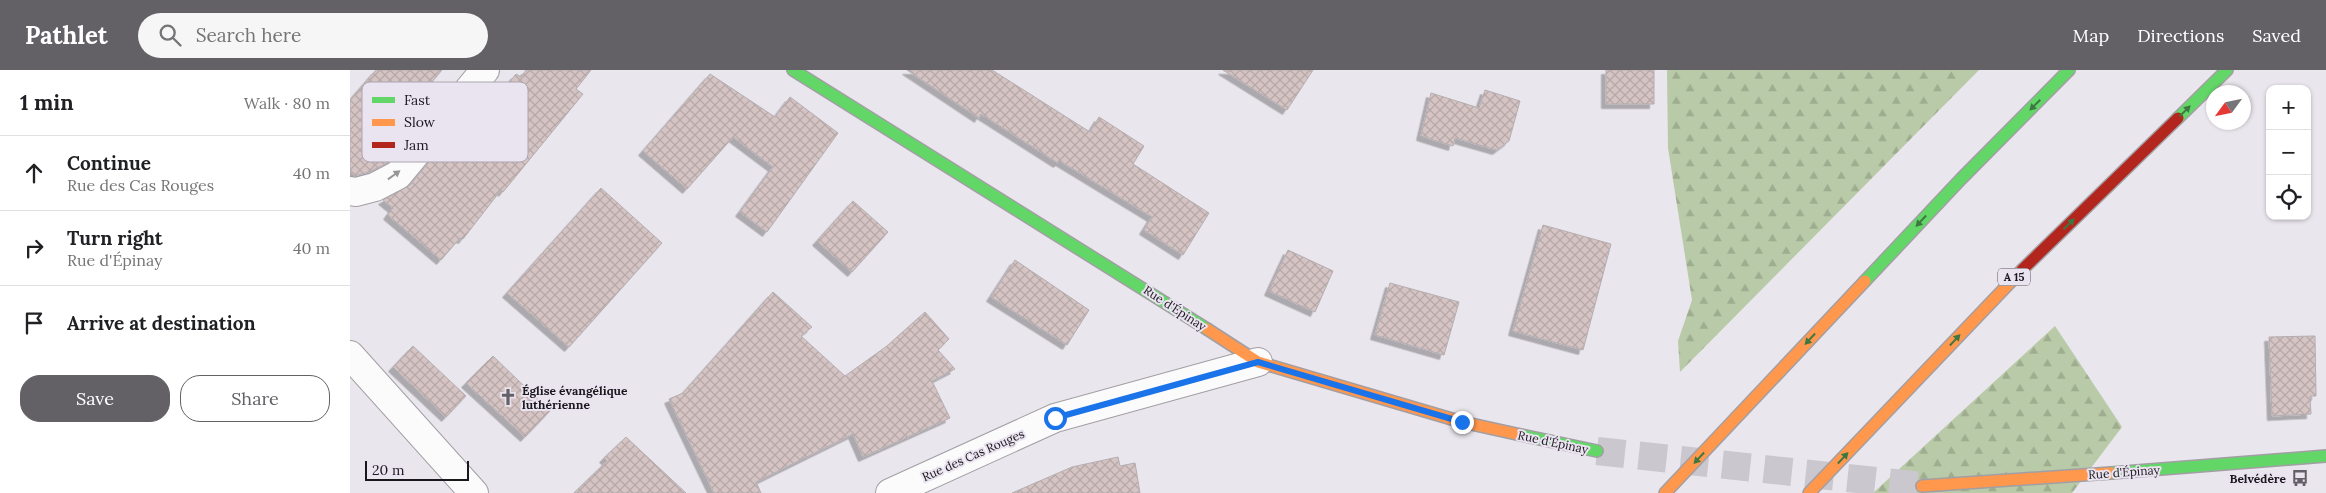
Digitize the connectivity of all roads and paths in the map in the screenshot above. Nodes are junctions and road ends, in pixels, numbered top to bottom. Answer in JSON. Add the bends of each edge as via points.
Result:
{"nodes":[{"id":1,"x":485,"y":70,"type":"edge"},
{"id":2,"x":792,"y":70,"type":"edge"},
{"id":3,"x":2069,"y":70,"type":"edge"},
{"id":4,"x":2228,"y":70,"type":"edge"},
{"id":5,"x":475,"y":82,"type":"edge"},
{"id":6,"x":409,"y":162,"type":"edge"},
{"id":7,"x":350,"y":191,"type":"edge"},
{"id":8,"x":350,"y":355,"type":"edge"},
{"id":9,"x":1258,"y":362,"type":"junction"},
{"id":10,"x":1597,"y":451,"type":"tunnel mouth"},
{"id":11,"x":2326,"y":456,"type":"edge"},
{"id":12,"x":1922,"y":486,"type":"tunnel mouth"},
{"id":13,"x":474,"y":493,"type":"edge"},
{"id":14,"x":890,"y":493,"type":"edge"},
{"id":15,"x":1665,"y":493,"type":"edge"},
{"id":16,"x":1809,"y":493,"type":"edge"}],
"edges":[{"from":5,"to":1,"type":"street","one_way":true},
{"from":2,"to":9,"type":"main road","name":"Rue d'Épinay"},
{"from":3,"to":15,"type":"main road","one_way":true,"via":[[1961,179]]},
{"from":16,"to":4,"type":"main road","number":"A 15","one_way":true,"via":[[2011,280]]},
{"from":7,"to":6,"type":"street","one_way":true,"via":[[375,187],[398,175]]},
{"from":8,"to":13,"type":"street"},
{"from":9,"to":10,"type":"main road","name":"Rue d'Épinay","via":[[1462,422]]},
{"from":9,"to":14,"type":"street","name":"Rue des Cas Rouges","via":[[1055,418]]},
{"from":11,"to":12,"type":"main road","name":"Rue d'Épinay"}]}
